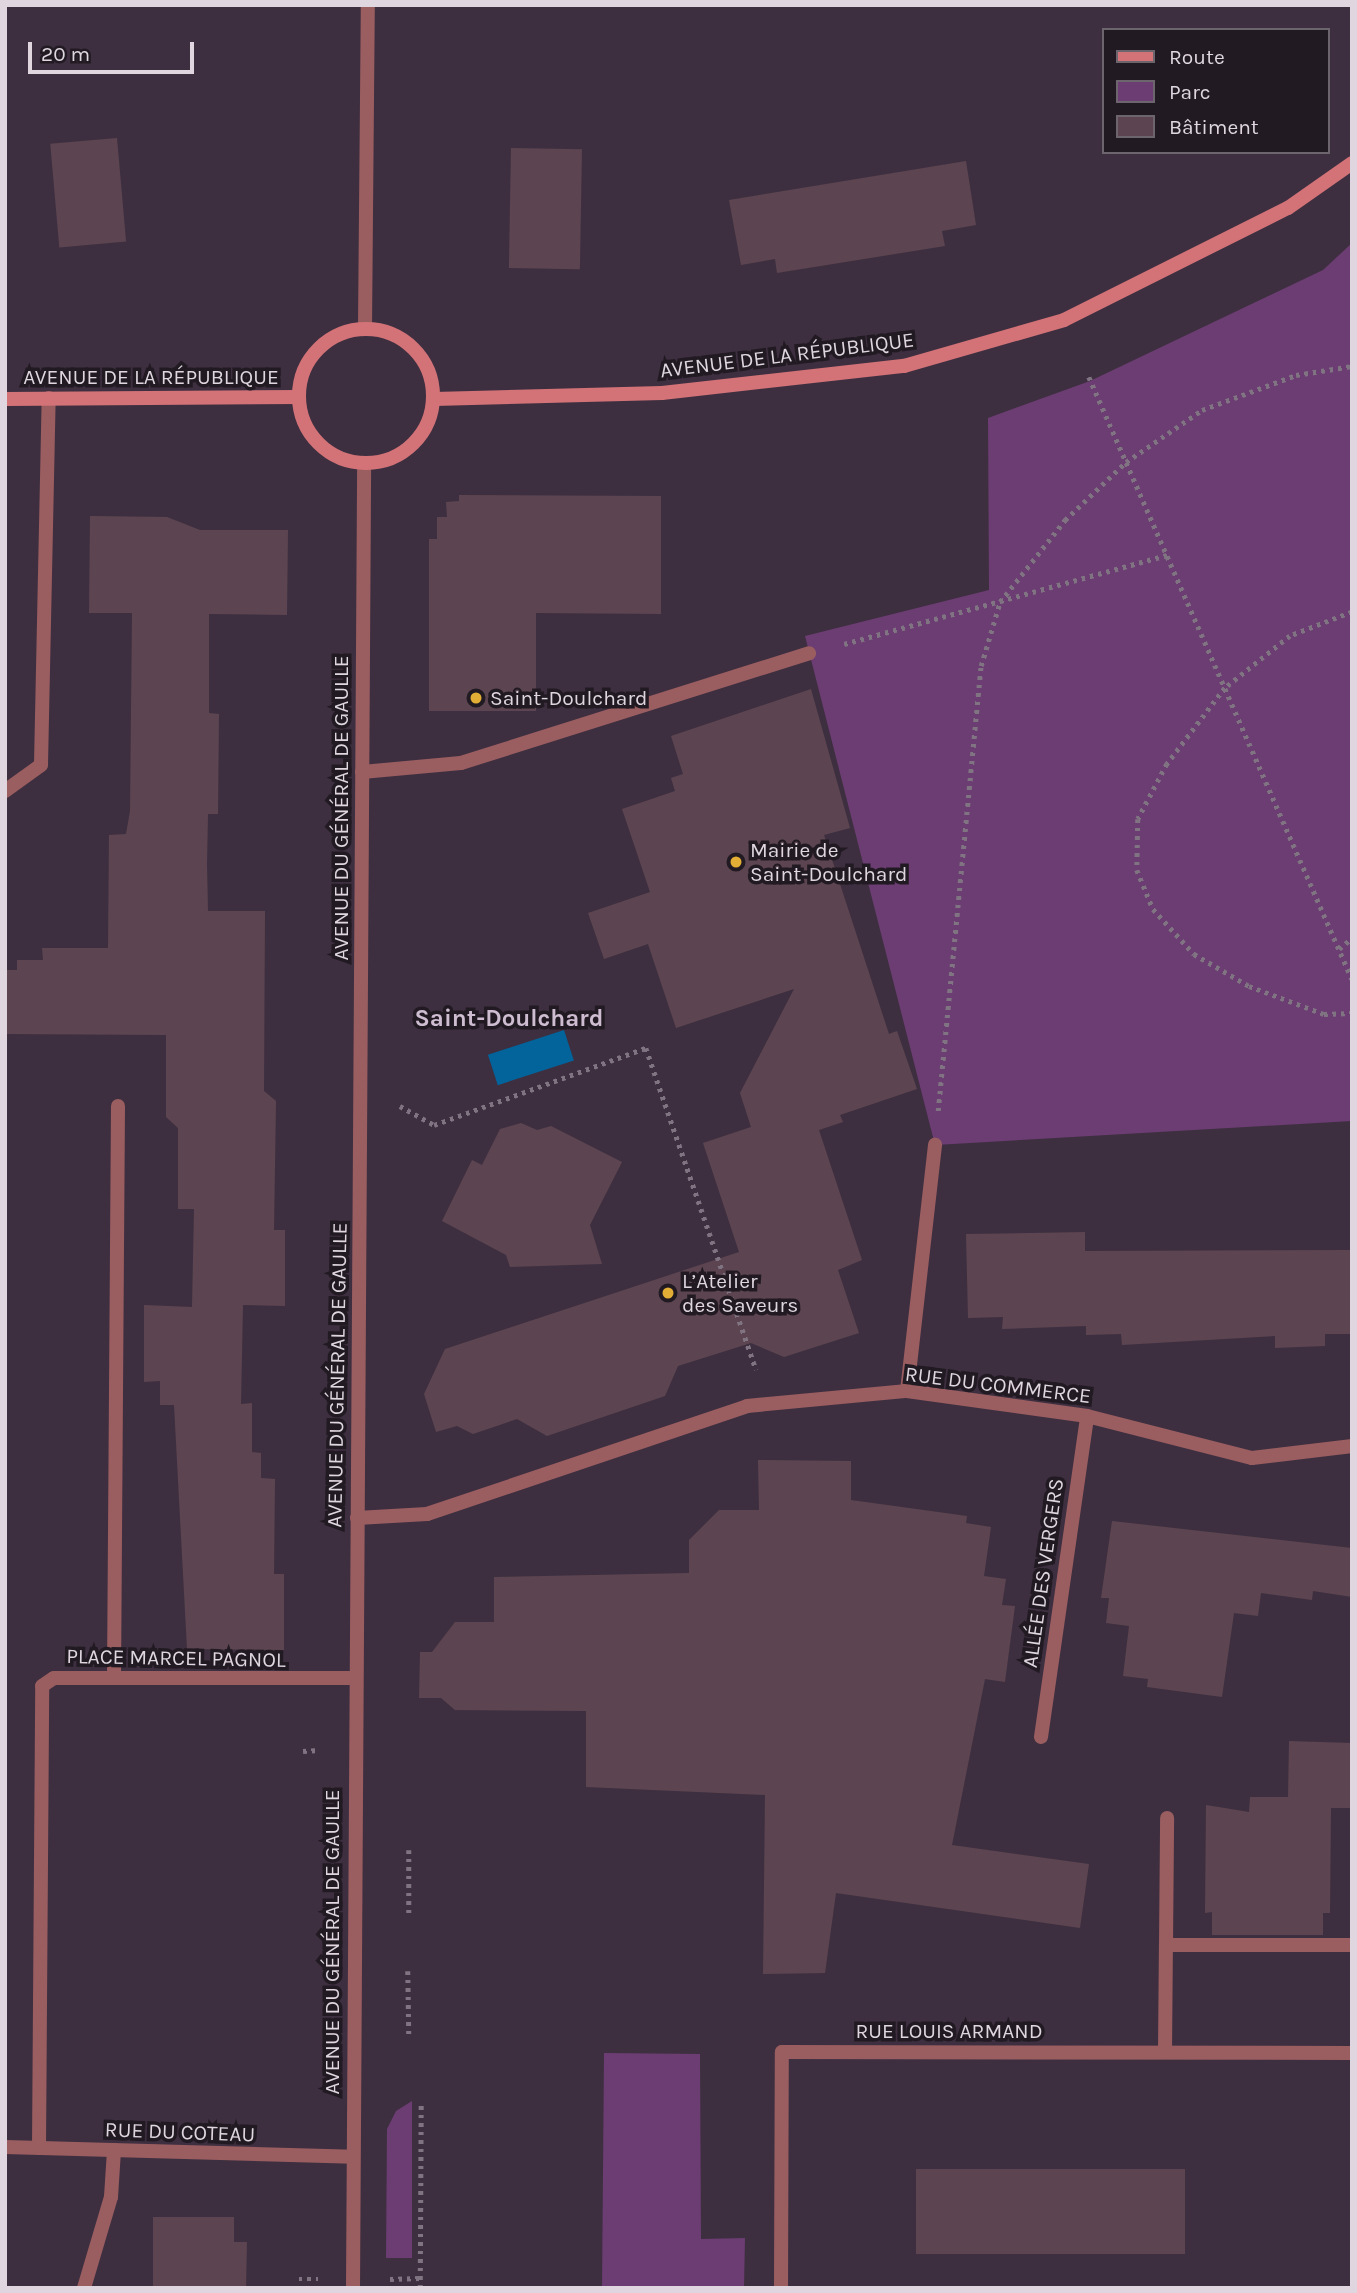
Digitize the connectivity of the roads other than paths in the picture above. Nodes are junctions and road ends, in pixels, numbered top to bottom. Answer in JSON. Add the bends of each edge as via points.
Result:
{"nodes":[{"id":1,"x":368,"y":5,"type":"edge"},
{"id":2,"x":1352,"y":163,"type":"edge"},
{"id":3,"x":365,"y":328,"type":"junction"},
{"id":4,"x":298,"y":397,"type":"junction"},
{"id":5,"x":48,"y":398,"type":"junction"},
{"id":6,"x":5,"y":399,"type":"edge"},
{"id":7,"x":434,"y":399,"type":"junction"},
{"id":8,"x":364,"y":463,"type":"junction"},
{"id":9,"x":809,"y":653,"type":"road end"},
{"id":10,"x":362,"y":772,"type":"junction"},
{"id":11,"x":5,"y":791,"type":"edge"},
{"id":12,"x":118,"y":1106,"type":"dead end"},
{"id":13,"x":935,"y":1145,"type":"road end"},
{"id":14,"x":907,"y":1391,"type":"junction"},
{"id":15,"x":1087,"y":1416,"type":"junction"},
{"id":16,"x":1352,"y":1446,"type":"edge"},
{"id":17,"x":357,"y":1518,"type":"junction"},
{"id":18,"x":114,"y":1678,"type":"junction"},
{"id":19,"x":355,"y":1678,"type":"junction"},
{"id":20,"x":1041,"y":1737,"type":"dead end"},
{"id":21,"x":1167,"y":1818,"type":"dead end"},
{"id":22,"x":1166,"y":1945,"type":"junction"},
{"id":23,"x":1352,"y":1945,"type":"edge"},
{"id":24,"x":1165,"y":2052,"type":"junction"},
{"id":25,"x":1352,"y":2053,"type":"edge"},
{"id":26,"x":5,"y":2147,"type":"edge"},
{"id":27,"x":39,"y":2148,"type":"junction"},
{"id":28,"x":114,"y":2150,"type":"junction"},
{"id":29,"x":353,"y":2157,"type":"junction"},
{"id":30,"x":85,"y":2288,"type":"edge"},
{"id":31,"x":353,"y":2288,"type":"edge"},
{"id":32,"x":781,"y":2288,"type":"edge"}],
"edges":[{"from":1,"to":3,"type":"street"},
{"from":2,"to":7,"type":"street","name":"AVENUE DE LA RÉPUBLIQUE","via":[[1288,208],[1064,320],[904,366],[662,393]]},
{"from":3,"to":4,"type":"street","via":[[331,338],[314,354]]},
{"from":3,"to":7,"type":"street","via":[[392,333],[415,349],[430,371]]},
{"from":4,"to":5,"type":"street","name":"AVENUE DE LA RÉPUBLIQUE"},
{"from":4,"to":8,"type":"street","via":[[317,443]]},
{"from":5,"to":6,"type":"street","name":"AVENUE DE LA RÉPUBLIQUE"},
{"from":5,"to":11,"type":"street","via":[[41,765]]},
{"from":7,"to":8,"type":"street","via":[[429,419],[411,445]]},
{"from":8,"to":10,"type":"street","name":"AVENUE DU GÉNÉRAL DE GAULLE"},
{"from":9,"to":10,"type":"street","via":[[461,763]]},
{"from":10,"to":17,"type":"street","name":"AVENUE DU GÉNÉRAL DE GAULLE"},
{"from":12,"to":18,"type":"street"},
{"from":13,"to":14,"type":"street"},
{"from":14,"to":15,"type":"street","name":"RUE DU COMMERCE"},
{"from":14,"to":17,"type":"street","name":"RUE DU COMMERCE","via":[[768,1404],[427,1514]]},
{"from":15,"to":16,"type":"street","name":"RUE DU COMMERCE","via":[[1252,1458]]},
{"from":15,"to":20,"type":"street","name":"ALLÉE DES VERGERS"},
{"from":17,"to":19,"type":"street","name":"AVENUE DU GÉNÉRAL DE GAULLE"},
{"from":18,"to":19,"type":"street","name":"PLACE MARCEL PAGNOL"},
{"from":18,"to":27,"type":"street","name":"PLACE MARCEL PAGNOL","via":[[54,1678],[42,1686]]},
{"from":19,"to":29,"type":"street","name":"AVENUE DU GÉNÉRAL DE GAULLE"},
{"from":21,"to":22,"type":"street"},
{"from":22,"to":23,"type":"street"},
{"from":22,"to":24,"type":"street"},
{"from":24,"to":25,"type":"street","name":"RUE LOUIS ARMAND"},
{"from":24,"to":32,"type":"street","name":"RUE LOUIS ARMAND","via":[[782,2052]]},
{"from":26,"to":27,"type":"street","name":"RUE DU COTEAU"},
{"from":27,"to":28,"type":"street","name":"RUE DU COTEAU"},
{"from":28,"to":29,"type":"street","name":"RUE DU COTEAU"},
{"from":28,"to":30,"type":"street","via":[[111,2197]]},
{"from":29,"to":31,"type":"street","name":"AVENUE DU GÉNÉRAL DE GAULLE"}]}
